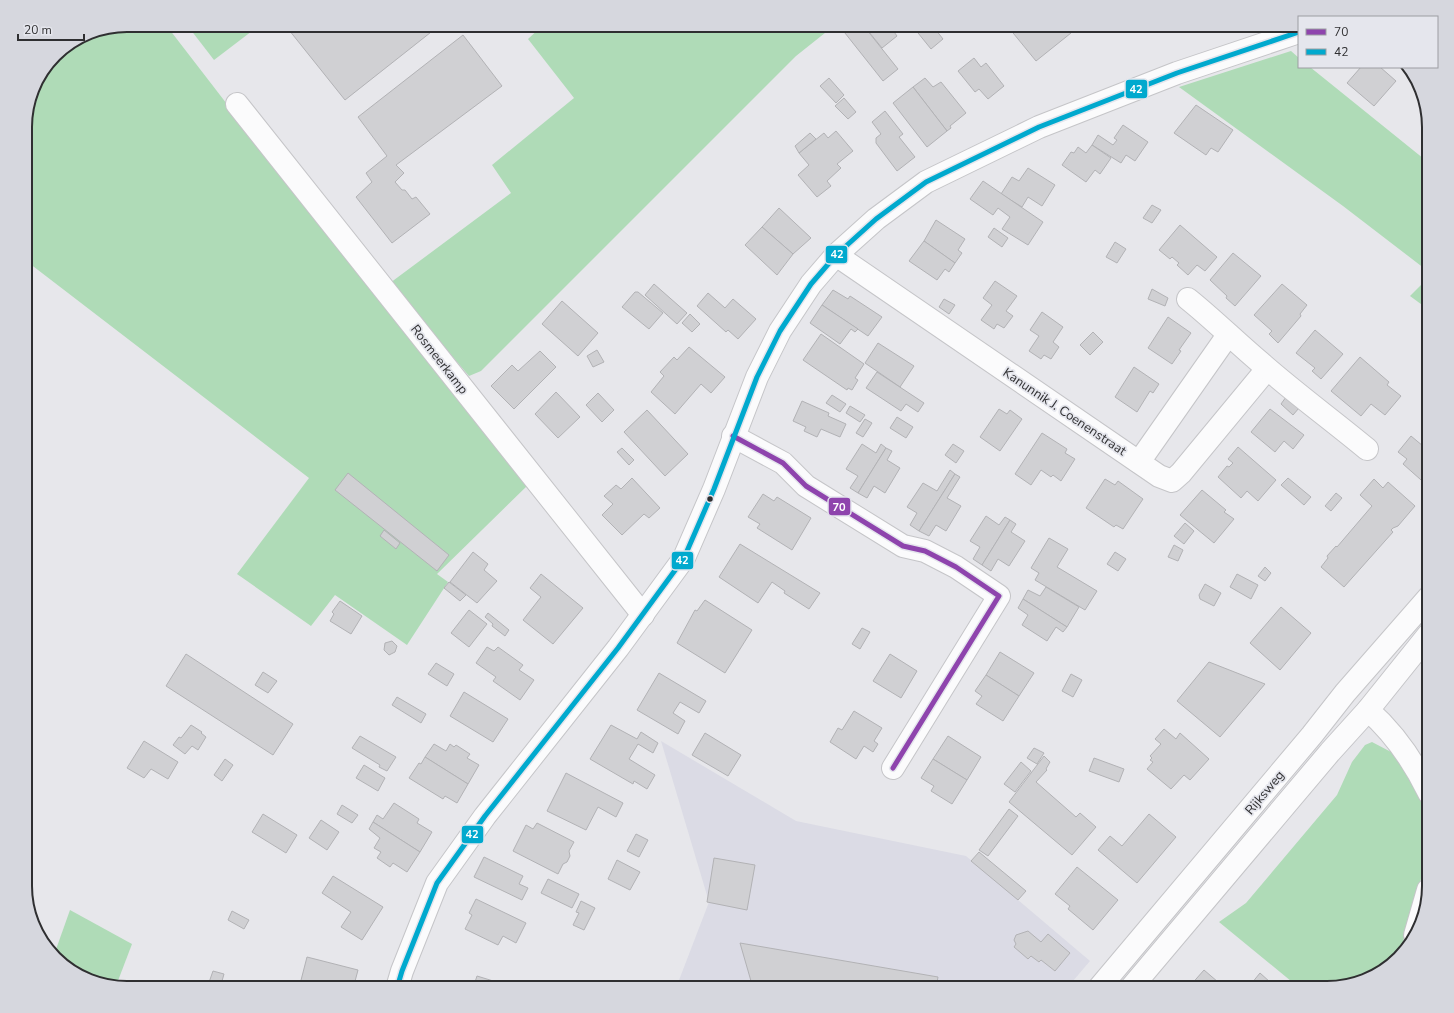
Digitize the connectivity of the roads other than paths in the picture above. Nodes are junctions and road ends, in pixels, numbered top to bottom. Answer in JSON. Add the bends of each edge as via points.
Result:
{"nodes":[{"id":1,"x":1298,"y":32,"type":"edge"},
{"id":2,"x":237,"y":104,"type":"dead end"},
{"id":3,"x":836,"y":255,"type":"junction"},
{"id":4,"x":1188,"y":299,"type":"dead end"},
{"id":5,"x":1228,"y":335,"type":"junction"},
{"id":6,"x":1267,"y":369,"type":"junction"},
{"id":7,"x":733,"y":436,"type":"junction"},
{"id":8,"x":1367,"y":449,"type":"dead end"},
{"id":9,"x":1139,"y":462,"type":"junction"},
{"id":10,"x":1422,"y":605,"type":"edge"},
{"id":11,"x":643,"y":615,"type":"junction"},
{"id":12,"x":1422,"y":643,"type":"edge"},
{"id":13,"x":1368,"y":710,"type":"junction"},
{"id":14,"x":892,"y":768,"type":"dead end"},
{"id":15,"x":1422,"y":781,"type":"edge"},
{"id":16,"x":399,"y":981,"type":"edge"},
{"id":17,"x":1105,"y":981,"type":"edge"},
{"id":18,"x":1137,"y":981,"type":"edge"}],
"edges":[{"from":1,"to":3,"type":"street","via":[[1177,73],[1032,130],[926,182],[876,219]]},
{"from":2,"to":11,"type":"street","name":"Rosmeerkamp"},
{"from":3,"to":7,"type":"street","via":[[811,284],[780,331],[757,377]]},
{"from":3,"to":9,"type":"street","name":"Kanunnik J. Coenenstraat"},
{"from":4,"to":5,"type":"street"},
{"from":5,"to":6,"type":"street"},
{"from":5,"to":9,"type":"street","name":"Kanunnik J. Coenenstraat"},
{"from":6,"to":8,"type":"street"},
{"from":6,"to":9,"type":"street","name":"Kanunnik J. Coenenstraat","via":[[1182,473],[1172,481],[1159,476]]},
{"from":7,"to":11,"type":"street","via":[[714,489],[684,558]]},
{"from":7,"to":14,"type":"street","via":[[783,463],[806,486],[903,546],[925,550],[999,596]]},
{"from":10,"to":17,"type":"street","name":"Rijksweg","via":[[1344,693]]},
{"from":11,"to":16,"type":"street","via":[[485,816],[437,883]]},
{"from":12,"to":13,"type":"street","name":"Rijksweg"},
{"from":13,"to":15,"type":"street","via":[[1386,726]]},
{"from":13,"to":18,"type":"street","name":"Rijksweg"}]}
